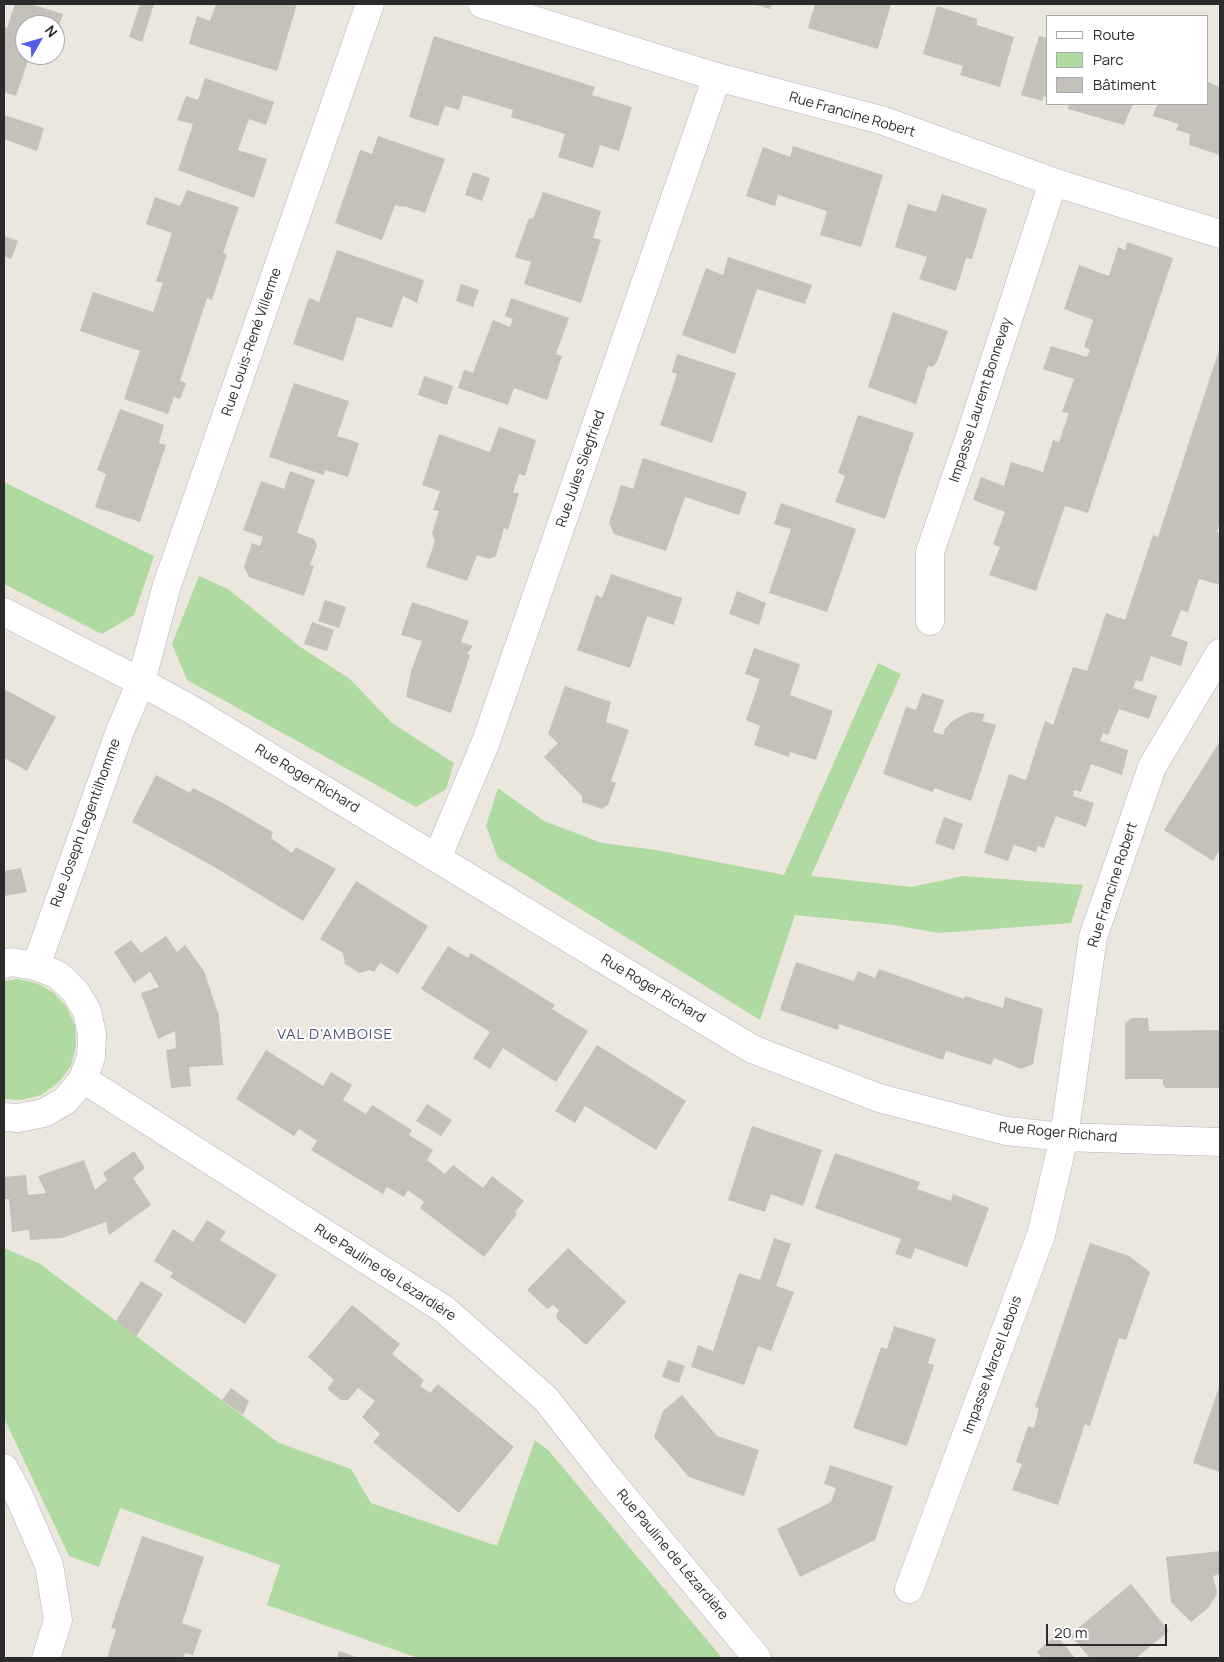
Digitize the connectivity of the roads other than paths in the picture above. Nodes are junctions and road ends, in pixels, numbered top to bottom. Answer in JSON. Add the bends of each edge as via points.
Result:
{"nodes":[{"id":1,"x":370,"y":4,"type":"edge"},
{"id":2,"x":482,"y":4,"type":"edge"},
{"id":3,"x":717,"y":77,"type":"junction"},
{"id":4,"x":1053,"y":182,"type":"junction"},
{"id":5,"x":1220,"y":234,"type":"edge"},
{"id":6,"x":4,"y":612,"type":"edge"},
{"id":7,"x":930,"y":622,"type":"dead end"},
{"id":8,"x":1220,"y":653,"type":"edge"},
{"id":9,"x":141,"y":682,"type":"junction"},
{"id":10,"x":437,"y":858,"type":"junction"},
{"id":11,"x":4,"y":964,"type":"edge"},
{"id":12,"x":36,"y":966,"type":"junction"},
{"id":13,"x":83,"y":1079,"type":"junction"},
{"id":14,"x":4,"y":1117,"type":"edge"},
{"id":15,"x":1064,"y":1137,"type":"junction"},
{"id":16,"x":1220,"y":1142,"type":"edge"},
{"id":17,"x":4,"y":1468,"type":"edge"},
{"id":18,"x":11,"y":1500,"type":"edge"},
{"id":19,"x":909,"y":1589,"type":"dead end"},
{"id":20,"x":46,"y":1658,"type":"edge"},
{"id":21,"x":758,"y":1658,"type":"edge"}],
"edges":[{"from":1,"to":9,"type":"street","name":"Rue Louis-René Villerme","via":[[166,585]]},
{"from":2,"to":3,"type":"street","name":"Rue Francine Robert"},
{"from":3,"to":4,"type":"street","name":"Rue Francine Robert","via":[[881,120]]},
{"from":3,"to":10,"type":"street","name":"Rue Jules Siegfried","via":[[485,744]]},
{"from":4,"to":5,"type":"street","name":"Rue Francine Robert"},
{"from":4,"to":7,"type":"street","name":"Impasse Laurent Bonnevay","via":[[930,552]]},
{"from":6,"to":9,"type":"street","name":"Rue Roger Richard"},
{"from":8,"to":15,"type":"street","name":"Rue Francine Robert","via":[[1152,767],[1093,937]]},
{"from":9,"to":10,"type":"street","name":"Rue Roger Richard"},
{"from":9,"to":12,"type":"street","name":"Rue Joseph Legentilhomme","via":[[120,731]]},
{"from":10,"to":15,"type":"street","name":"Rue Roger Richard","via":[[752,1049],[879,1098],[1006,1131]]},
{"from":11,"to":12,"type":"street"},
{"from":12,"to":13,"type":"street","via":[[58,975],[75,991],[87,1011],[92,1034],[91,1057]]},
{"from":13,"to":14,"type":"street","via":[[66,1100],[44,1113]]},
{"from":13,"to":21,"type":"street","name":"Rue Pauline de Lézardière","via":[[445,1310],[546,1399]]},
{"from":15,"to":16,"type":"street","name":"Rue Roger Richard"},
{"from":15,"to":19,"type":"street","name":"Impasse Marcel Lebois","via":[[1041,1235]]},
{"from":17,"to":18,"type":"street"},
{"from":18,"to":20,"type":"street","via":[[49,1565],[58,1620]]}]}
